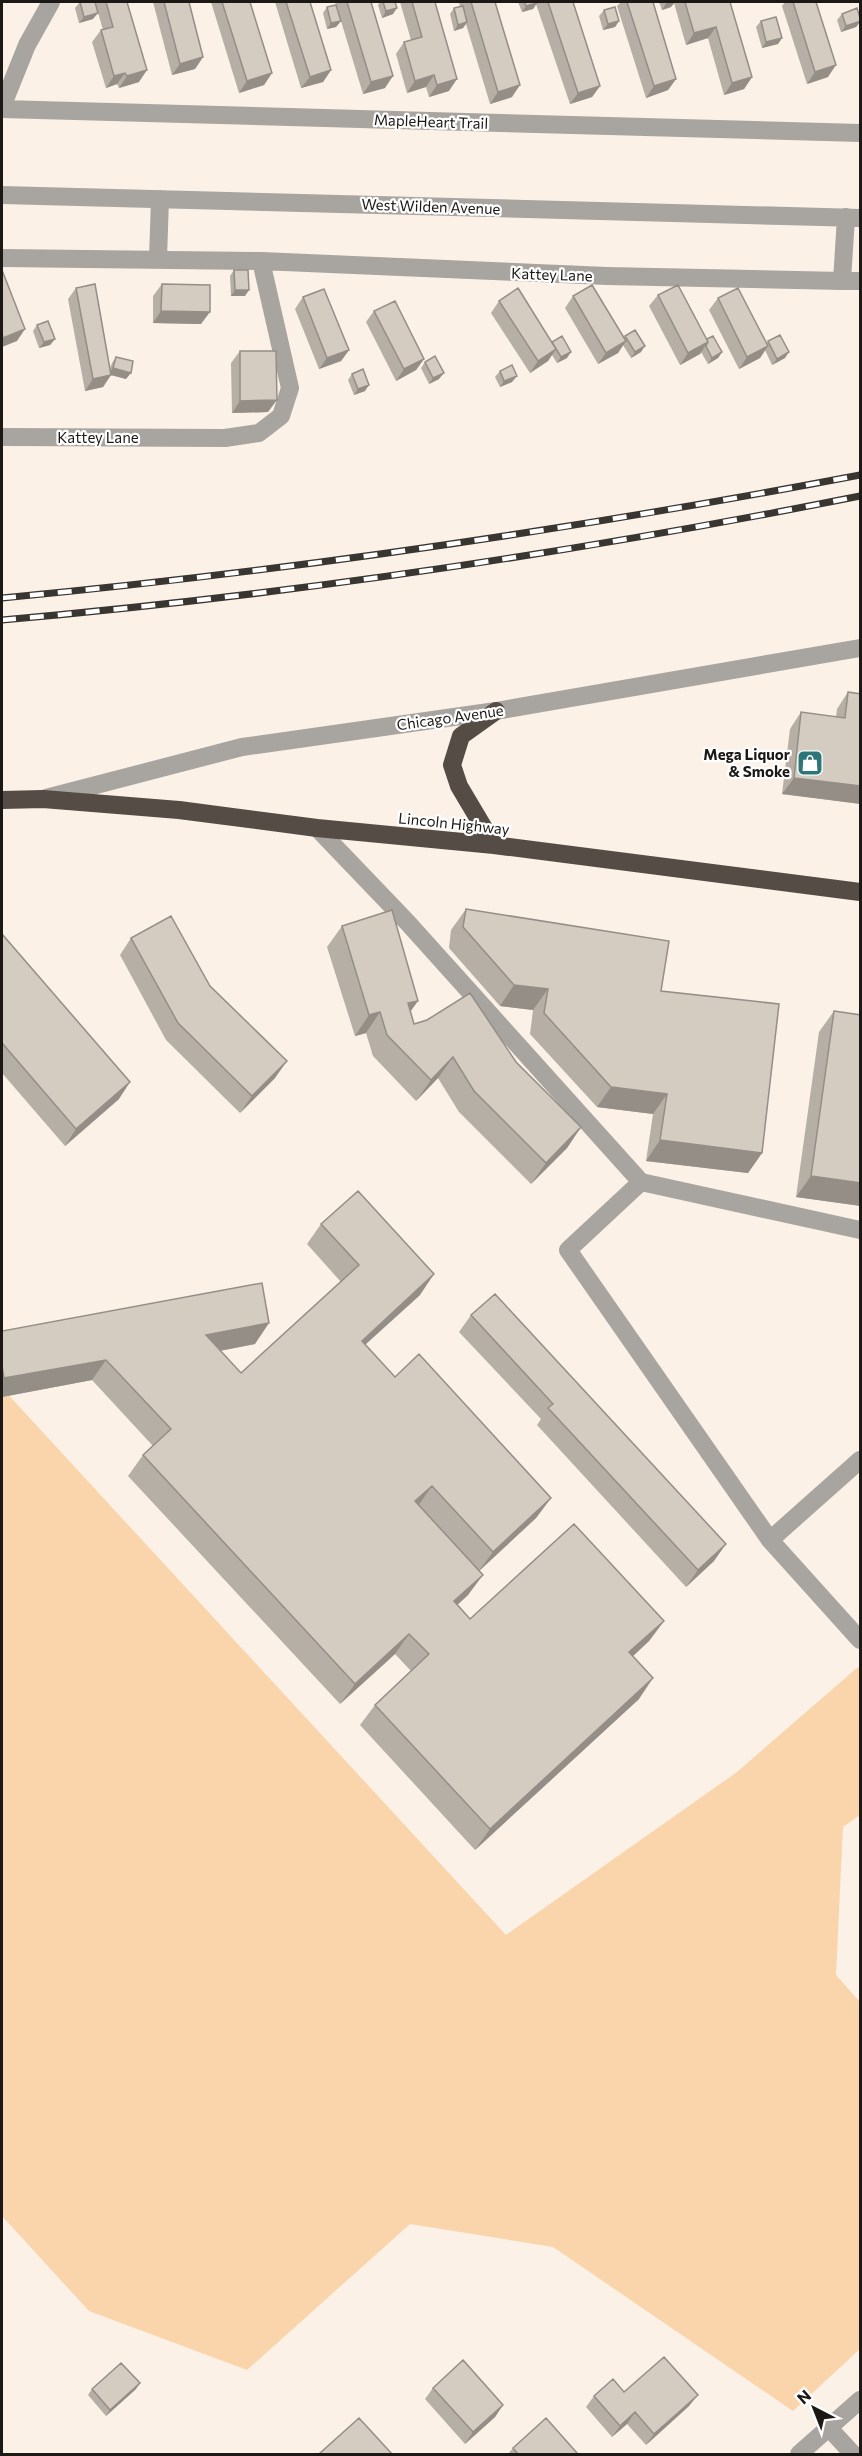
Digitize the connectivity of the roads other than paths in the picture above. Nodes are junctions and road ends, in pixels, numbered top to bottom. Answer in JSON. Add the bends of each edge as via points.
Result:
{"nodes":[{"id":1,"x":51,"y":2,"type":"edge"},
{"id":2,"x":2,"y":108,"type":"edge"},
{"id":3,"x":861,"y":133,"type":"edge"},
{"id":4,"x":2,"y":195,"type":"edge"},
{"id":5,"x":160,"y":199,"type":"junction"},
{"id":6,"x":854,"y":218,"type":"edge"},
{"id":7,"x":2,"y":258,"type":"edge"},
{"id":8,"x":158,"y":260,"type":"junction"},
{"id":9,"x":261,"y":261,"type":"junction"},
{"id":10,"x":852,"y":281,"type":"edge"},
{"id":11,"x":2,"y":437,"type":"edge"},
{"id":12,"x":861,"y":648,"type":"edge"},
{"id":13,"x":496,"y":711,"type":"junction"},
{"id":14,"x":43,"y":799,"type":"junction"},
{"id":15,"x":2,"y":800,"type":"edge"},
{"id":16,"x":317,"y":828,"type":"junction"},
{"id":17,"x":494,"y":845,"type":"junction"},
{"id":18,"x":861,"y":892,"type":"edge"},
{"id":19,"x":641,"y":1182,"type":"junction"},
{"id":20,"x":861,"y":1230,"type":"edge"},
{"id":21,"x":861,"y":1460,"type":"edge"},
{"id":22,"x":770,"y":1540,"type":"junction"},
{"id":23,"x":861,"y":1640,"type":"edge"},
{"id":24,"x":861,"y":2400,"type":"edge"},
{"id":25,"x":829,"y":2428,"type":"junction"},
{"id":26,"x":799,"y":2454,"type":"edge"},
{"id":27,"x":853,"y":2454,"type":"edge"}],
"edges":[{"from":1,"to":2,"type":"street","via":[[27,45]]},
{"from":2,"to":3,"type":"street","name":"MapleHeart Trail"},
{"from":4,"to":5,"type":"street","name":"West Wilden Avenue"},
{"from":5,"to":6,"type":"street","name":"West Wilden Avenue"},
{"from":5,"to":8,"type":"street"},
{"from":6,"to":10,"type":"street","name":"Kattey Lane"},
{"from":7,"to":8,"type":"street","name":"Kattey Lane"},
{"from":8,"to":9,"type":"street","name":"Kattey Lane"},
{"from":9,"to":10,"type":"street","name":"Kattey Lane","via":[[607,276]]},
{"from":9,"to":11,"type":"street","name":"Kattey Lane","via":[[290,388],[280,416],[259,434],[225,438]]},
{"from":12,"to":13,"type":"street","name":"Chicago Avenue"},
{"from":13,"to":14,"type":"street","name":"Chicago Avenue","via":[[242,747]]},
{"from":13,"to":17,"type":"highway","via":[[461,736],[452,765],[459,786]]},
{"from":14,"to":15,"type":"highway","name":"Lincoln Highway"},
{"from":14,"to":16,"type":"highway","name":"Lincoln Highway","via":[[179,810]]},
{"from":16,"to":17,"type":"highway","name":"Lincoln Highway"},
{"from":16,"to":19,"type":"street"},
{"from":17,"to":18,"type":"highway","name":"Lincoln Highway"},
{"from":19,"to":20,"type":"street"},
{"from":19,"to":22,"type":"street","via":[[568,1250]]},
{"from":21,"to":22,"type":"street"},
{"from":22,"to":23,"type":"street"},
{"from":24,"to":25,"type":"street"},
{"from":25,"to":26,"type":"street"},
{"from":25,"to":27,"type":"street"}]}
